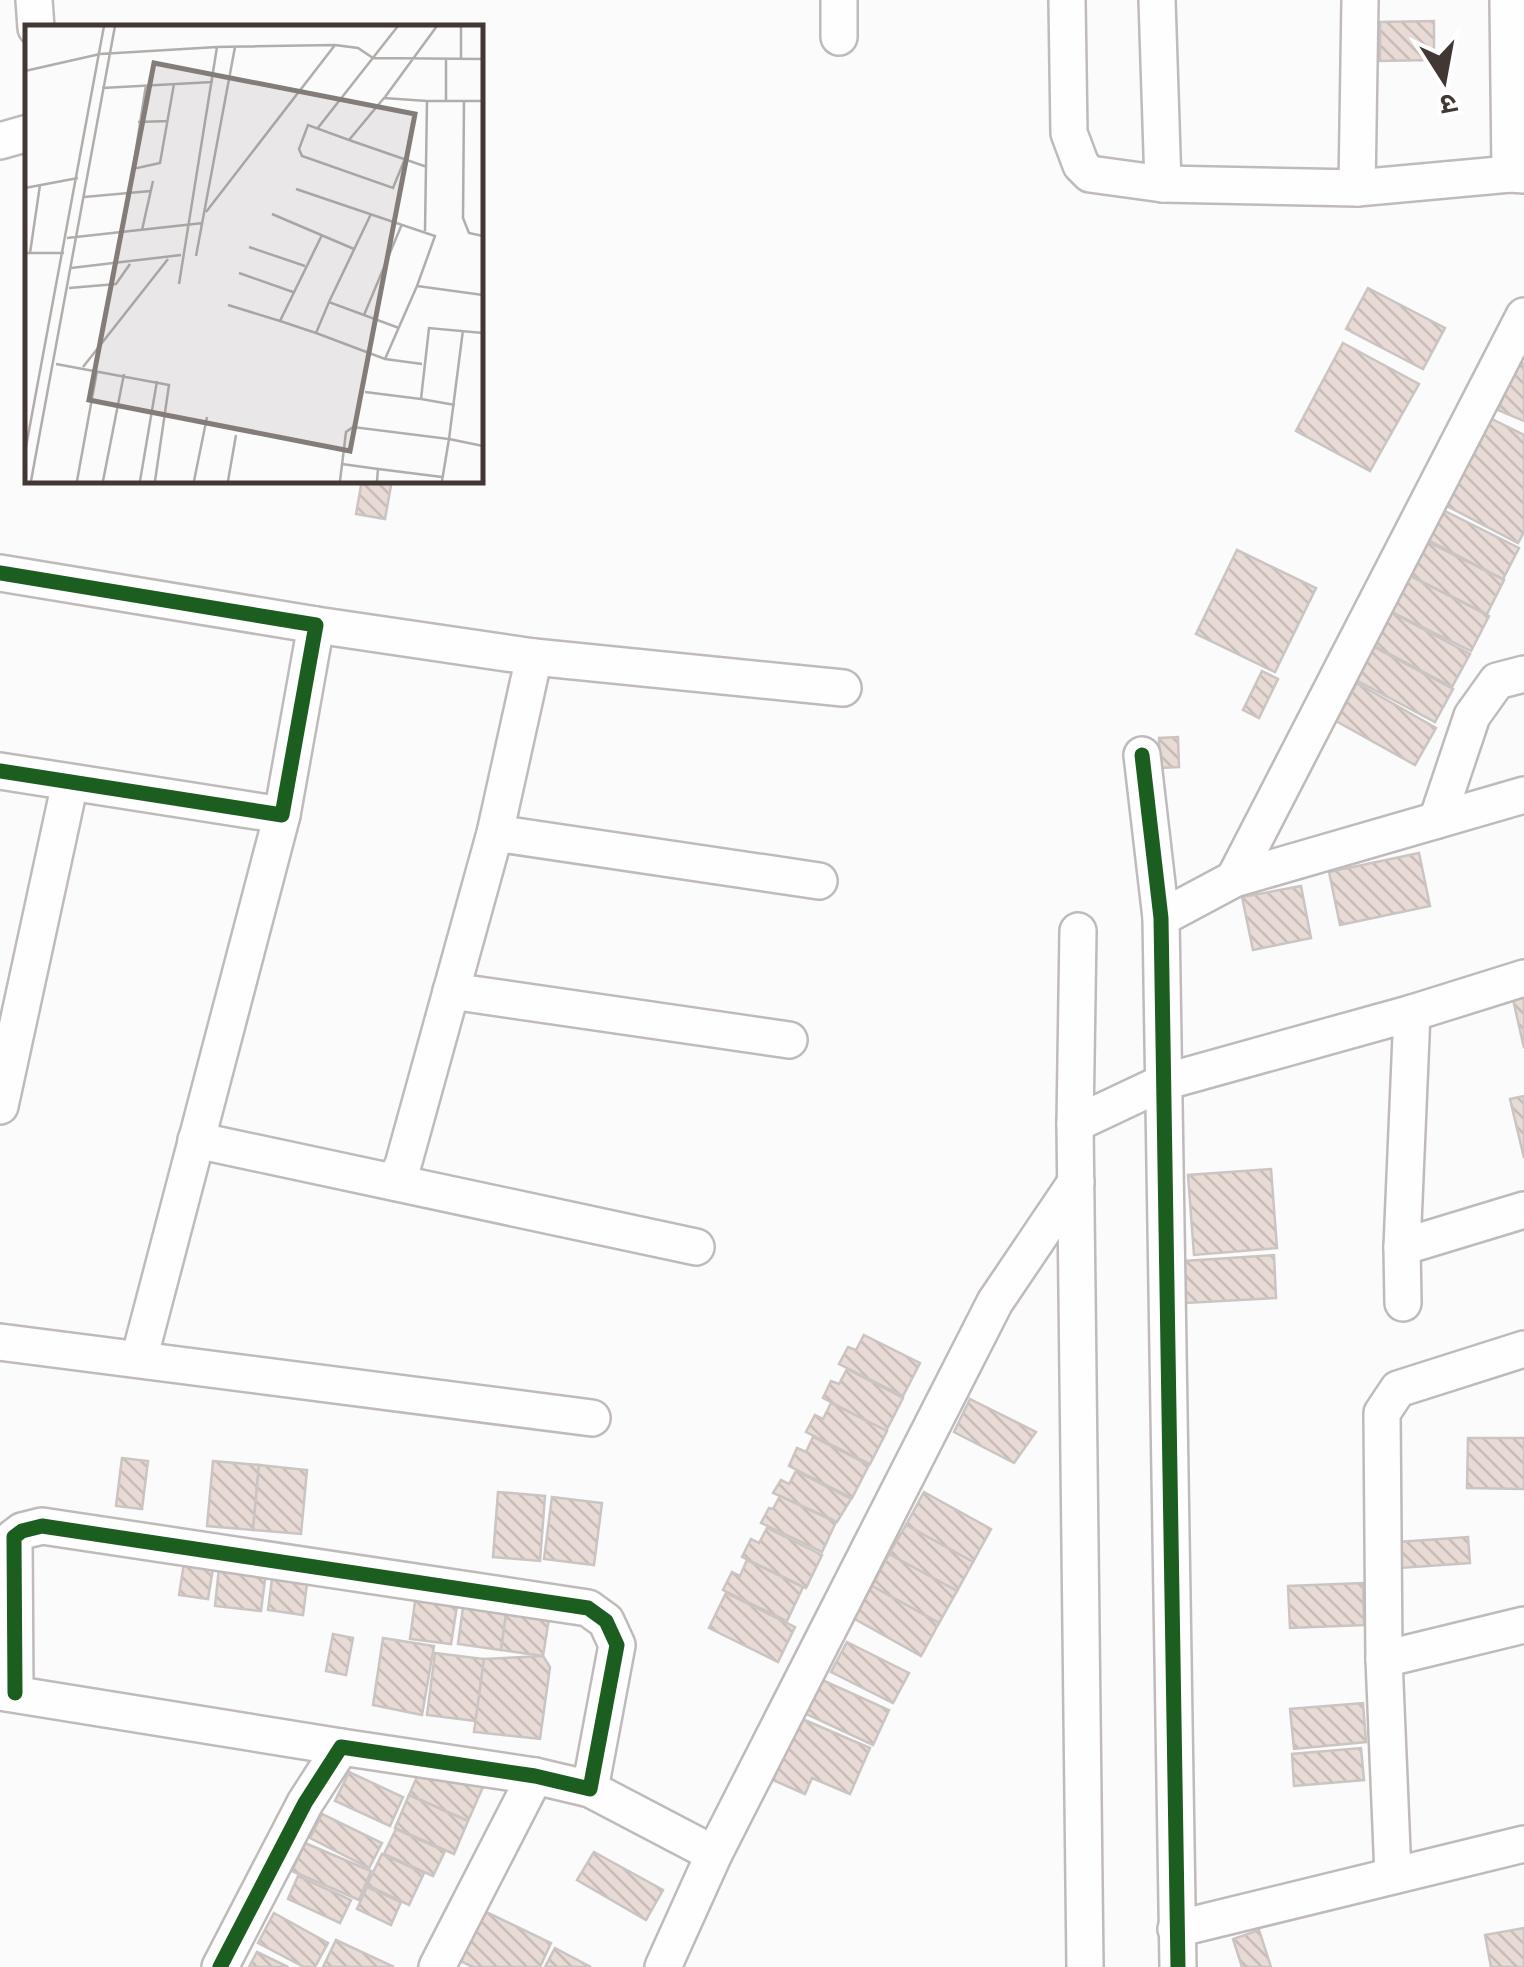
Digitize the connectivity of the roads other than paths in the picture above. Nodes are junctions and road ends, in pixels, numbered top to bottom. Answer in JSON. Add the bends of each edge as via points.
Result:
{"nodes":[{"id":1,"x":34,"y":0,"type":"edge"},
{"id":2,"x":840,"y":0,"type":"edge"},
{"id":3,"x":1067,"y":0,"type":"edge"},
{"id":4,"x":1158,"y":0,"type":"edge"},
{"id":5,"x":1360,"y":0,"type":"edge"},
{"id":6,"x":1508,"y":0,"type":"edge"},
{"id":7,"x":36,"y":25,"type":"edge"},
{"id":8,"x":839,"y":37,"type":"dead end"},
{"id":9,"x":25,"y":133,"type":"edge"},
{"id":10,"x":0,"y":141,"type":"edge"},
{"id":11,"x":1517,"y":174,"type":"edge"},
{"id":12,"x":1162,"y":184,"type":"junction"},
{"id":13,"x":1357,"y":188,"type":"junction"},
{"id":14,"x":1524,"y":316,"type":"edge"},
{"id":15,"x":0,"y":573,"type":"edge"},
{"id":16,"x":316,"y":625,"type":"junction"},
{"id":17,"x":534,"y":658,"type":"junction"},
{"id":18,"x":1524,"y":674,"type":"edge"},
{"id":19,"x":843,"y":688,"type":"dead end"},
{"id":20,"x":1142,"y":755,"type":"dead end"},
{"id":21,"x":0,"y":771,"type":"edge"},
{"id":22,"x":70,"y":783,"type":"junction"},
{"id":23,"x":1524,"y":795,"type":"edge"},
{"id":24,"x":282,"y":815,"type":"junction"},
{"id":25,"x":1437,"y":820,"type":"junction"},
{"id":26,"x":495,"y":833,"type":"junction"},
{"id":27,"x":1234,"y":879,"type":"junction"},
{"id":28,"x":819,"y":881,"type":"dead end"},
{"id":29,"x":1161,"y":918,"type":"junction"},
{"id":30,"x":1078,"y":931,"type":"dead end"},
{"id":31,"x":1524,"y":978,"type":"edge"},
{"id":32,"x":451,"y":991,"type":"junction"},
{"id":33,"x":1412,"y":1014,"type":"junction"},
{"id":34,"x":789,"y":1040,"type":"dead end"},
{"id":35,"x":1164,"y":1082,"type":"junction"},
{"id":36,"x":0,"y":1106,"type":"edge"},
{"id":37,"x":1075,"y":1124,"type":"junction"},
{"id":38,"x":196,"y":1140,"type":"junction"},
{"id":39,"x":394,"y":1182,"type":"junction"},
{"id":40,"x":1076,"y":1182,"type":"junction"},
{"id":41,"x":1524,"y":1210,"type":"edge"},
{"id":42,"x":696,"y":1247,"type":"dead end"},
{"id":43,"x":1402,"y":1247,"type":"junction"},
{"id":44,"x":1403,"y":1303,"type":"dead end"},
{"id":45,"x":0,"y":1342,"type":"edge"},
{"id":46,"x":1524,"y":1348,"type":"edge"},
{"id":47,"x":138,"y":1358,"type":"junction"},
{"id":48,"x":592,"y":1418,"type":"dead end"},
{"id":49,"x":1524,"y":1625,"type":"edge"},
{"id":50,"x":1384,"y":1658,"type":"junction"},
{"id":51,"x":7,"y":1693,"type":"edge"},
{"id":52,"x":342,"y":1747,"type":"junction"},
{"id":53,"x":536,"y":1776,"type":"junction"},
{"id":54,"x":590,"y":1789,"type":"junction"},
{"id":55,"x":1524,"y":1844,"type":"edge"},
{"id":56,"x":714,"y":1854,"type":"junction"},
{"id":57,"x":1393,"y":1875,"type":"junction"},
{"id":58,"x":1176,"y":1929,"type":"junction"},
{"id":59,"x":220,"y":1967,"type":"edge"},
{"id":60,"x":437,"y":1967,"type":"edge"},
{"id":61,"x":663,"y":1967,"type":"edge"},
{"id":62,"x":1085,"y":1967,"type":"edge"},
{"id":63,"x":1178,"y":1967,"type":"edge"}],
"edges":[{"from":1,"to":7,"type":"street"},
{"from":2,"to":8,"type":"street"},
{"from":3,"to":12,"type":"street","via":[[1069,133],[1082,164],[1090,174]]},
{"from":4,"to":12,"type":"street"},
{"from":5,"to":13,"type":"street"},
{"from":6,"to":11,"type":"street"},
{"from":9,"to":10,"type":"street"},
{"from":11,"to":13,"type":"street"},
{"from":12,"to":13,"type":"street"},
{"from":14,"to":27,"type":"street"},
{"from":15,"to":16,"type":"street"},
{"from":16,"to":17,"type":"street"},
{"from":16,"to":24,"type":"street"},
{"from":17,"to":19,"type":"street"},
{"from":17,"to":26,"type":"street"},
{"from":18,"to":25,"type":"street","via":[[1497,682],[1472,716]]},
{"from":20,"to":29,"type":"street"},
{"from":21,"to":22,"type":"street"},
{"from":22,"to":24,"type":"street"},
{"from":22,"to":36,"type":"street"},
{"from":23,"to":25,"type":"street"},
{"from":24,"to":38,"type":"street"},
{"from":25,"to":27,"type":"street"},
{"from":26,"to":28,"type":"street"},
{"from":26,"to":32,"type":"street"},
{"from":27,"to":29,"type":"street"},
{"from":29,"to":35,"type":"street"},
{"from":30,"to":37,"type":"street"},
{"from":31,"to":33,"type":"street"},
{"from":32,"to":34,"type":"street"},
{"from":32,"to":39,"type":"street"},
{"from":33,"to":35,"type":"street"},
{"from":33,"to":43,"type":"street"},
{"from":35,"to":37,"type":"street"},
{"from":35,"to":58,"type":"street"},
{"from":37,"to":40,"type":"street"},
{"from":38,"to":39,"type":"street"},
{"from":38,"to":47,"type":"street"},
{"from":39,"to":42,"type":"street"},
{"from":40,"to":56,"type":"street","via":[[995,1302]]},
{"from":40,"to":62,"type":"street"},
{"from":41,"to":43,"type":"street"},
{"from":43,"to":44,"type":"street"},
{"from":45,"to":47,"type":"street"},
{"from":46,"to":50,"type":"street","via":[[1398,1389],[1382,1413]]},
{"from":47,"to":48,"type":"street"},
{"from":49,"to":50,"type":"street"},
{"from":50,"to":57,"type":"street"},
{"from":51,"to":52,"type":"street"},
{"from":51,"to":54,"type":"street","via":[[14,1536],[42,1526],[588,1608],[606,1622],[617,1645]]},
{"from":52,"to":53,"type":"street"},
{"from":52,"to":59,"type":"street","via":[[305,1803]]},
{"from":53,"to":54,"type":"street"},
{"from":53,"to":60,"type":"street"},
{"from":54,"to":56,"type":"street"},
{"from":55,"to":57,"type":"street"},
{"from":56,"to":61,"type":"street"},
{"from":57,"to":58,"type":"street"},
{"from":58,"to":63,"type":"street"}]}
